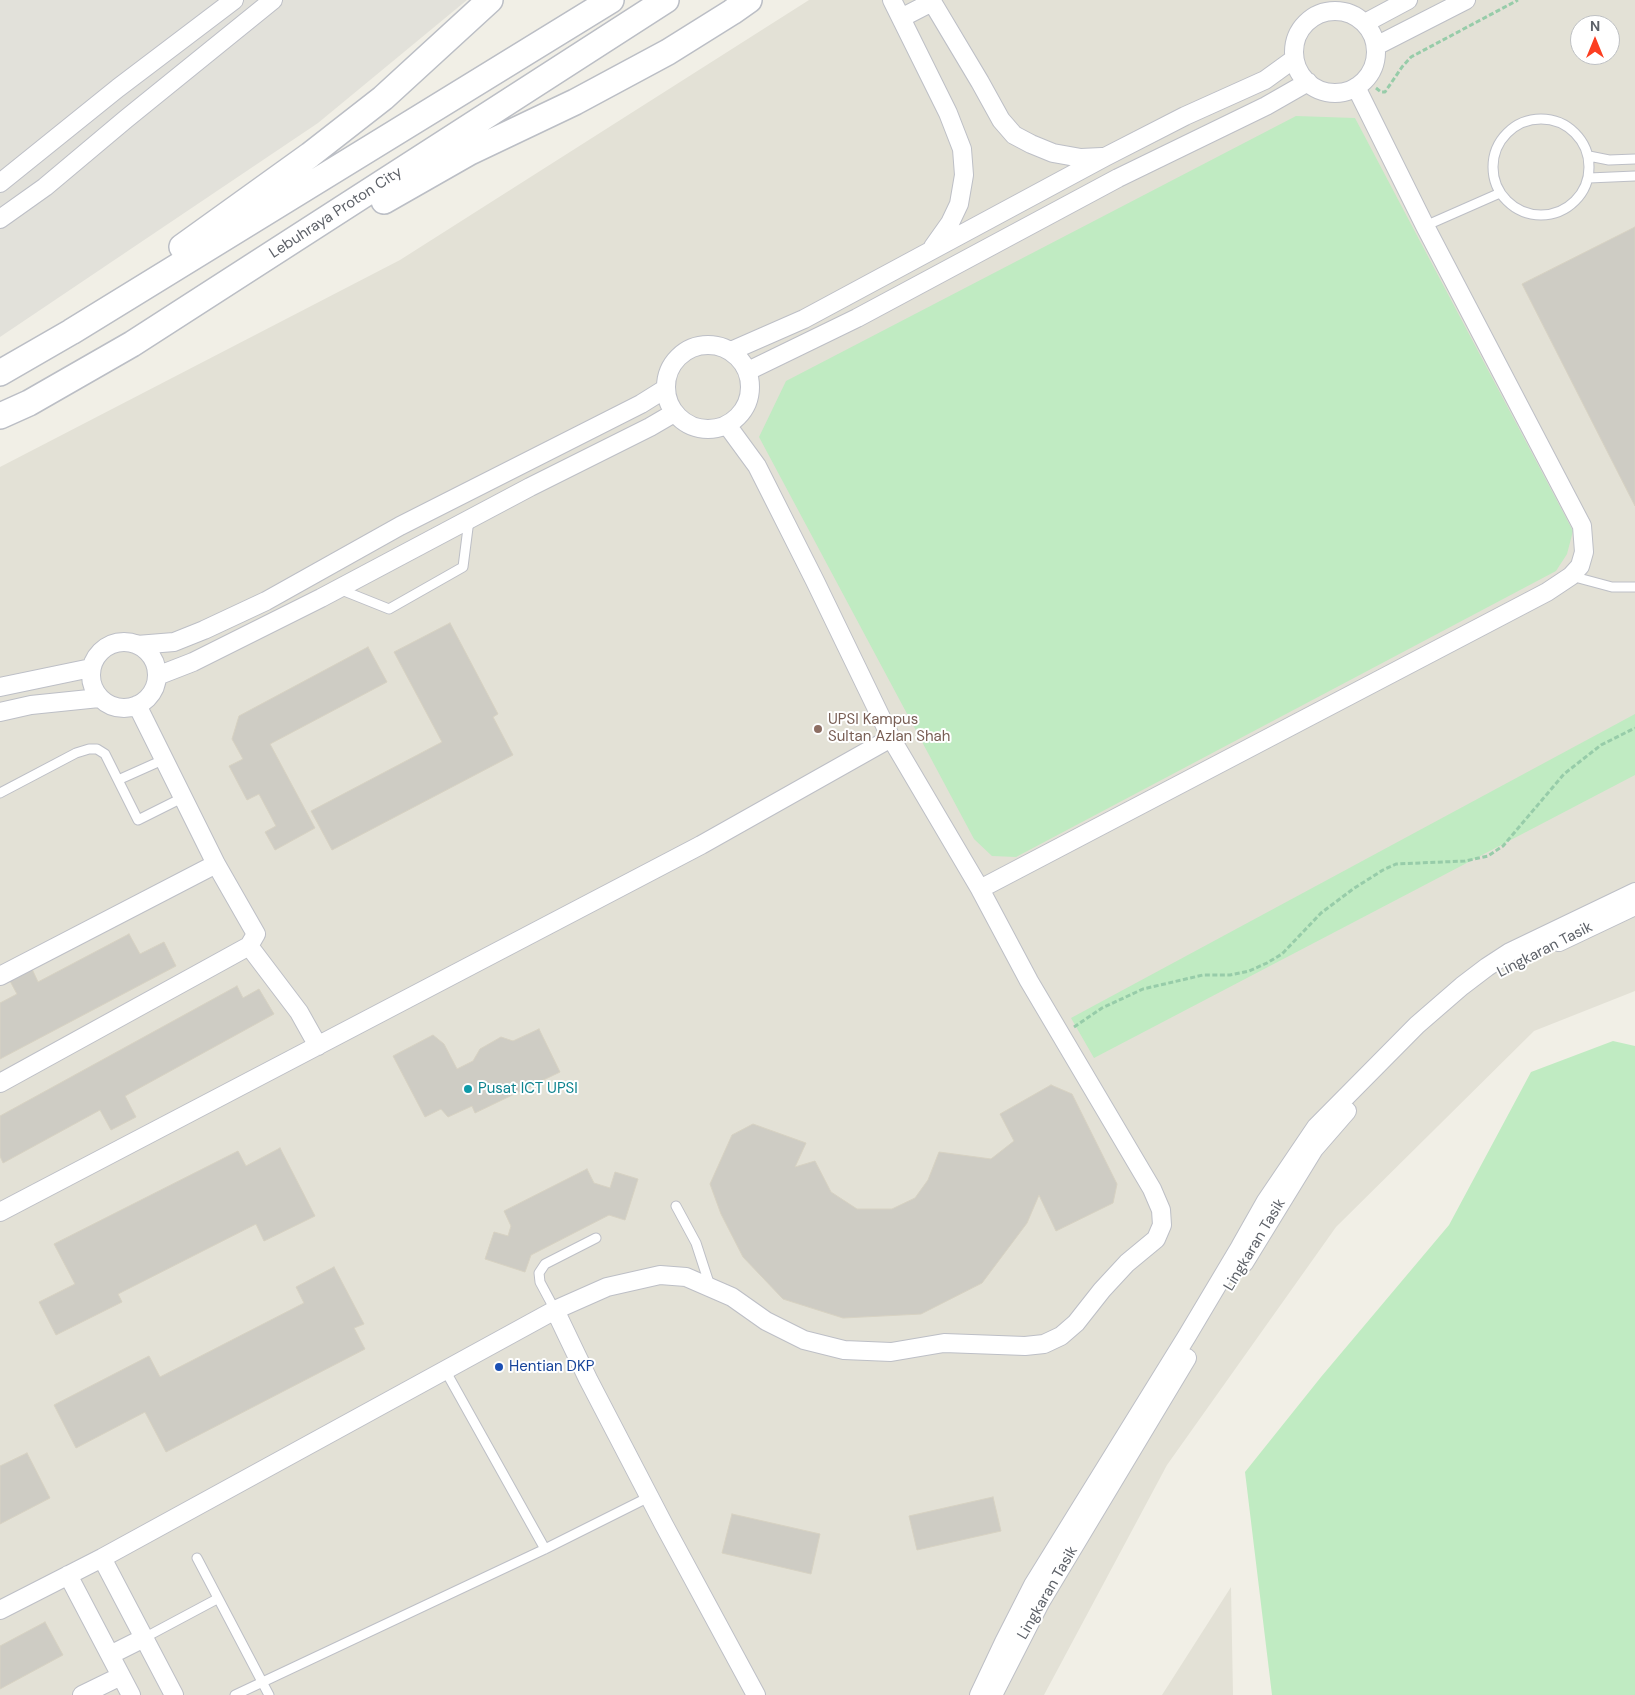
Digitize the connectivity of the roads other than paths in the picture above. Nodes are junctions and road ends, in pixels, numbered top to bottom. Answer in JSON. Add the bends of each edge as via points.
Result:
{"nodes":[{"id":1,"x":234,"y":0,"type":"edge"},
{"id":2,"x":273,"y":0,"type":"edge"},
{"id":3,"x":490,"y":0,"type":"edge"},
{"id":4,"x":611,"y":0,"type":"edge"},
{"id":5,"x":666,"y":0,"type":"edge"},
{"id":6,"x":749,"y":0,"type":"edge"},
{"id":7,"x":892,"y":0,"type":"edge"},
{"id":8,"x":1408,"y":0,"type":"edge"},
{"id":9,"x":1466,"y":0,"type":"edge"},
{"id":10,"x":931,"y":1,"type":"edge"},
{"id":11,"x":1319,"y":6,"type":"edge"},
{"id":12,"x":901,"y":18,"type":"junction"},
{"id":13,"x":1365,"y":23,"type":"junction"},
{"id":14,"x":1376,"y":46,"type":"junction"},
{"id":15,"x":1294,"y":59,"type":"junction"},
{"id":16,"x":1308,"y":82,"type":"junction"},
{"id":17,"x":1361,"y":84,"type":"junction"},
{"id":18,"x":1589,"y":156,"type":"junction"},
{"id":19,"x":1105,"y":157,"type":"junction"},
{"id":20,"x":1635,"y":159,"type":"edge"},
{"id":21,"x":1635,"y":176,"type":"edge"},
{"id":22,"x":1588,"y":178,"type":"junction"},
{"id":23,"x":0,"y":183,"type":"edge"},
{"id":24,"x":1500,"y":193,"type":"junction"},
{"id":25,"x":0,"y":219,"type":"edge"},
{"id":26,"x":1425,"y":226,"type":"junction"},
{"id":27,"x":932,"y":250,"type":"junction"},
{"id":28,"x":71,"y":332,"type":"junction"},
{"id":29,"x":132,"y":344,"type":"junction"},
{"id":30,"x":731,"y":351,"type":"junction"},
{"id":31,"x":748,"y":371,"type":"junction"},
{"id":32,"x":0,"y":373,"type":"edge"},
{"id":33,"x":665,"y":389,"type":"junction"},
{"id":34,"x":674,"y":413,"type":"junction"},
{"id":35,"x":0,"y":416,"type":"edge"},
{"id":36,"x":726,"y":425,"type":"junction"},
{"id":37,"x":468,"y":519,"type":"junction"},
{"id":38,"x":1571,"y":576,"type":"junction"},
{"id":39,"x":1635,"y":586,"type":"edge"},
{"id":40,"x":338,"y":589,"type":"junction"},
{"id":41,"x":137,"y":644,"type":"junction"},
{"id":42,"x":91,"y":668,"type":"junction"},
{"id":43,"x":157,"y":676,"type":"junction"},
{"id":44,"x":0,"y":687,"type":"edge"},
{"id":45,"x":99,"y":698,"type":"junction"},
{"id":46,"x":137,"y":706,"type":"junction"},
{"id":47,"x":0,"y":712,"type":"edge"},
{"id":48,"x":891,"y":738,"type":"junction"},
{"id":49,"x":165,"y":759,"type":"junction"},
{"id":50,"x":118,"y":780,"type":"junction"},
{"id":51,"x":0,"y":793,"type":"edge"},
{"id":52,"x":184,"y":797,"type":"junction"},
{"id":53,"x":216,"y":864,"type":"junction"},
{"id":54,"x":980,"y":889,"type":"junction"},
{"id":55,"x":1635,"y":892,"type":"edge"},
{"id":56,"x":1635,"y":906,"type":"edge"},
{"id":57,"x":249,"y":946,"type":"junction"},
{"id":58,"x":0,"y":976,"type":"edge"},
{"id":59,"x":318,"y":1046,"type":"junction"},
{"id":60,"x":0,"y":1083,"type":"edge"},
{"id":61,"x":676,"y":1206,"type":"dead end"},
{"id":62,"x":0,"y":1212,"type":"edge"},
{"id":63,"x":596,"y":1238,"type":"dead end"},
{"id":64,"x":710,"y":1287,"type":"junction"},
{"id":65,"x":555,"y":1310,"type":"junction"},
{"id":66,"x":445,"y":1370,"type":"junction"},
{"id":67,"x":650,"y":1497,"type":"junction"},
{"id":68,"x":545,"y":1549,"type":"junction"},
{"id":69,"x":102,"y":1558,"type":"junction"},
{"id":70,"x":197,"y":1558,"type":"dead end"},
{"id":71,"x":68,"y":1575,"type":"junction"},
{"id":72,"x":217,"y":1599,"type":"junction"},
{"id":73,"x":0,"y":1610,"type":"edge"},
{"id":74,"x":144,"y":1638,"type":"junction"},
{"id":75,"x":110,"y":1655,"type":"junction"},
{"id":76,"x":121,"y":1676,"type":"junction"},
{"id":77,"x":261,"y":1682,"type":"junction"},
{"id":78,"x":82,"y":1695,"type":"edge"},
{"id":79,"x":131,"y":1695,"type":"edge"},
{"id":80,"x":174,"y":1695,"type":"edge"},
{"id":81,"x":235,"y":1695,"type":"edge"},
{"id":82,"x":269,"y":1695,"type":"edge"},
{"id":83,"x":756,"y":1695,"type":"edge"},
{"id":84,"x":979,"y":1695,"type":"edge"},
{"id":85,"x":993,"y":1695,"type":"edge"}],
"edges":[{"from":1,"to":23,"type":"street"},
{"from":2,"to":25,"type":"street","via":[[45,187]]},
{"from":3,"to":28,"type":"main road","via":[[376,104]]},
{"from":4,"to":28,"type":"main road"},
{"from":5,"to":29,"type":"main road","name":"Lebuhraya Proton City"},
{"from":6,"to":29,"type":"main road","via":[[668,52],[575,102],[470,152]]},
{"from":7,"to":12,"type":"street"},
{"from":8,"to":13,"type":"street"},
{"from":9,"to":14,"type":"street"},
{"from":10,"to":12,"type":"street"},
{"from":10,"to":19,"type":"street","via":[[1001,120],[1014,135],[1053,153],[1081,158]]},
{"from":11,"to":13,"type":"street","via":[[1356,16]]},
{"from":11,"to":15,"type":"street","via":[[1300,30],[1294,44]]},
{"from":12,"to":27,"type":"street","via":[[962,148],[964,175],[959,204]]},
{"from":13,"to":14,"type":"street"},
{"from":14,"to":17,"type":"street","via":[[1372,70]]},
{"from":15,"to":16,"type":"street"},
{"from":15,"to":19,"type":"street","via":[[1265,80]]},
{"from":16,"to":17,"type":"street","via":[[1331,92],[1344,92]]},
{"from":16,"to":31,"type":"street","via":[[1118,178],[857,318]]},
{"from":17,"to":26,"type":"street"},
{"from":18,"to":20,"type":"lane","via":[[1609,160]]},
{"from":18,"to":22,"type":"lane"},
{"from":18,"to":24,"type":"lane","via":[[1574,130],[1561,122],[1531,119],[1516,125],[1496,148],[1494,179]]},
{"from":19,"to":27,"type":"street"},
{"from":21,"to":22,"type":"lane"},
{"from":22,"to":24,"type":"lane","via":[[1579,198],[1554,214],[1524,212]]},
{"from":24,"to":26,"type":"lane"},
{"from":26,"to":38,"type":"street","via":[[1582,526],[1584,552],[1580,566]]},
{"from":27,"to":30,"type":"street","via":[[804,319]]},
{"from":28,"to":32,"type":"main road"},
{"from":29,"to":35,"type":"main road","name":"Lebuhraya Proton City"},
{"from":30,"to":31,"type":"street"},
{"from":30,"to":33,"type":"street","via":[[709,345],[687,350],[670,366]]},
{"from":31,"to":36,"type":"street","via":[[750,396],[737,418]]},
{"from":33,"to":34,"type":"street"},
{"from":33,"to":41,"type":"street","via":[[400,526],[266,601],[174,642]]},
{"from":34,"to":36,"type":"street","via":[[698,428],[713,429]]},
{"from":34,"to":37,"type":"street"},
{"from":36,"to":48,"type":"street","via":[[757,466]]},
{"from":37,"to":40,"type":"street"},
{"from":37,"to":40,"type":"lane","via":[[463,567],[389,609]]},
{"from":38,"to":39,"type":"lane","via":[[1612,587]]},
{"from":38,"to":54,"type":"street","via":[[1547,592]]},
{"from":40,"to":43,"type":"street","via":[[193,662]]},
{"from":41,"to":42,"type":"street","via":[[108,645],[94,659]]},
{"from":41,"to":43,"type":"street","via":[[152,657]]},
{"from":42,"to":44,"type":"street"},
{"from":42,"to":45,"type":"street","via":[[90,679]]},
{"from":43,"to":46,"type":"street","via":[[148,699]]},
{"from":45,"to":46,"type":"street","via":[[117,708]]},
{"from":45,"to":47,"type":"street"},
{"from":46,"to":49,"type":"street"},
{"from":48,"to":54,"type":"street"},
{"from":48,"to":59,"type":"street","via":[[701,845]]},
{"from":49,"to":50,"type":"lane"},
{"from":49,"to":52,"type":"street"},
{"from":50,"to":51,"type":"lane","via":[[105,754],[89,749]]},
{"from":50,"to":52,"type":"lane","via":[[138,820]]},
{"from":52,"to":53,"type":"street"},
{"from":53,"to":57,"type":"street","via":[[256,934]]},
{"from":53,"to":58,"type":"street"},
{"from":54,"to":64,"type":"street","via":[[1029,980],[1152,1189],[1161,1210],[1162,1224],[1156,1239],[1102,1290],[1076,1323],[1061,1336],[1044,1344],[944,1343],[891,1352],[844,1350],[804,1340]]},
{"from":55,"to":84,"type":"street","via":[[1510,952],[1487,967],[1423,1020],[1316,1127],[1266,1201],[1034,1585]]},
{"from":56,"to":85,"type":"street","name":"Lingkaran Tasik","via":[[1518,962],[1451,1008],[1343,1115],[1314,1149],[1104,1493],[1041,1601]]},
{"from":57,"to":59,"type":"street","via":[[299,1012]]},
{"from":57,"to":60,"type":"street"},
{"from":59,"to":62,"type":"street"},
{"from":61,"to":64,"type":"lane","via":[[696,1243]]},
{"from":63,"to":65,"type":"lane","via":[[545,1264],[539,1273],[540,1282]]},
{"from":64,"to":65,"type":"street","via":[[686,1277],[660,1275],[607,1287]]},
{"from":65,"to":66,"type":"street"},
{"from":65,"to":67,"type":"street"},
{"from":66,"to":68,"type":"lane"},
{"from":66,"to":69,"type":"street"},
{"from":67,"to":68,"type":"lane"},
{"from":67,"to":83,"type":"street"},
{"from":68,"to":77,"type":"lane"},
{"from":69,"to":71,"type":"street"},
{"from":69,"to":74,"type":"street"},
{"from":70,"to":72,"type":"lane"},
{"from":71,"to":73,"type":"street"},
{"from":71,"to":75,"type":"street"},
{"from":72,"to":74,"type":"lane"},
{"from":72,"to":77,"type":"lane"},
{"from":74,"to":75,"type":"street"},
{"from":74,"to":80,"type":"street"},
{"from":75,"to":76,"type":"street"},
{"from":76,"to":78,"type":"street"},
{"from":76,"to":79,"type":"street"},
{"from":77,"to":81,"type":"lane"},
{"from":77,"to":82,"type":"lane"}]}
